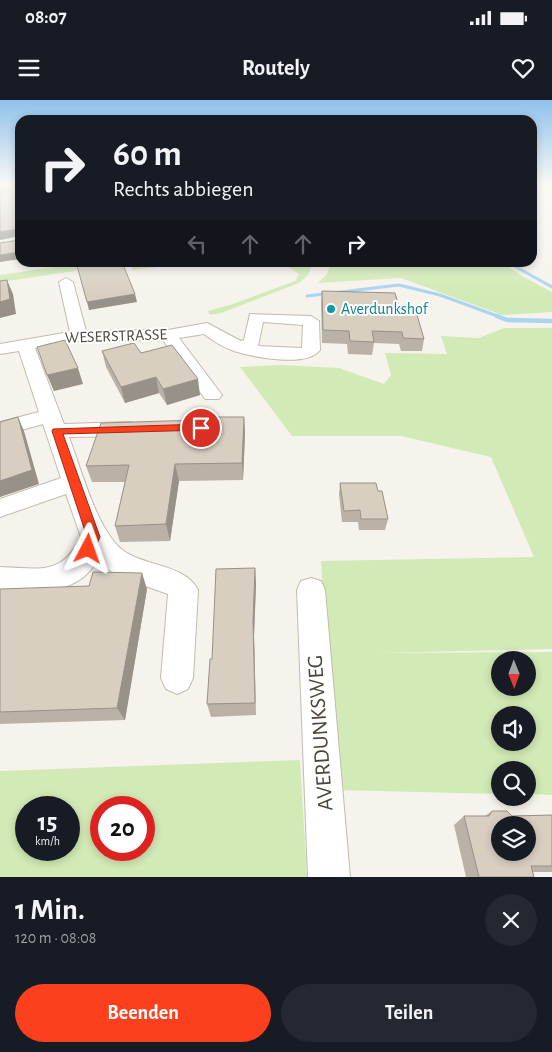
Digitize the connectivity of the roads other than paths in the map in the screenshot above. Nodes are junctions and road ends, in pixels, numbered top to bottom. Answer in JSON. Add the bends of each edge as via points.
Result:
{"nodes":[{"id":1,"x":66,"y":282,"type":"dead end"},
{"id":2,"x":177,"y":330,"type":"junction"},
{"id":3,"x":79,"y":336,"type":"junction"},
{"id":4,"x":25,"y":344,"type":"junction"},
{"id":5,"x":243,"y":347,"type":"dead end"},
{"id":6,"x":0,"y":349,"type":"edge"},
{"id":7,"x":212,"y":395,"type":"dead end"},
{"id":8,"x":54,"y":423,"type":"junction"},
{"id":9,"x":0,"y":429,"type":"edge"},
{"id":10,"x":153,"y":429,"type":"edge"},
{"id":11,"x":74,"y":482,"type":"junction"},
{"id":12,"x":0,"y":508,"type":"edge"},
{"id":13,"x":94,"y":537,"type":"junction"},
{"id":14,"x":0,"y":579,"type":"edge"},
{"id":15,"x":311,"y":590,"type":"dead end"},
{"id":16,"x":177,"y":678,"type":"dead end"},
{"id":17,"x":329,"y":877,"type":"edge"}],
"edges":[{"from":1,"to":3,"type":"street"},
{"from":2,"to":3,"type":"street","name":"WESERSTRASSE"},
{"from":2,"to":5,"type":"street","name":"WESERSTRASSE","via":[[207,328],[220,340]]},
{"from":2,"to":7,"type":"street"},
{"from":3,"to":4,"type":"street","name":"WESERSTRASSE"},
{"from":4,"to":6,"type":"street","name":"WESERSTRASSE"},
{"from":4,"to":8,"type":"street"},
{"from":8,"to":9,"type":"street"},
{"from":8,"to":10,"type":"street"},
{"from":8,"to":11,"type":"street"},
{"from":11,"to":12,"type":"street"},
{"from":11,"to":13,"type":"street"},
{"from":13,"to":14,"type":"street","via":[[83,561],[60,578]]},
{"from":13,"to":16,"type":"street","via":[[105,551],[130,569],[173,581],[184,590]]},
{"from":15,"to":17,"type":"street","name":"AVERDUNKSWEG"}]}
